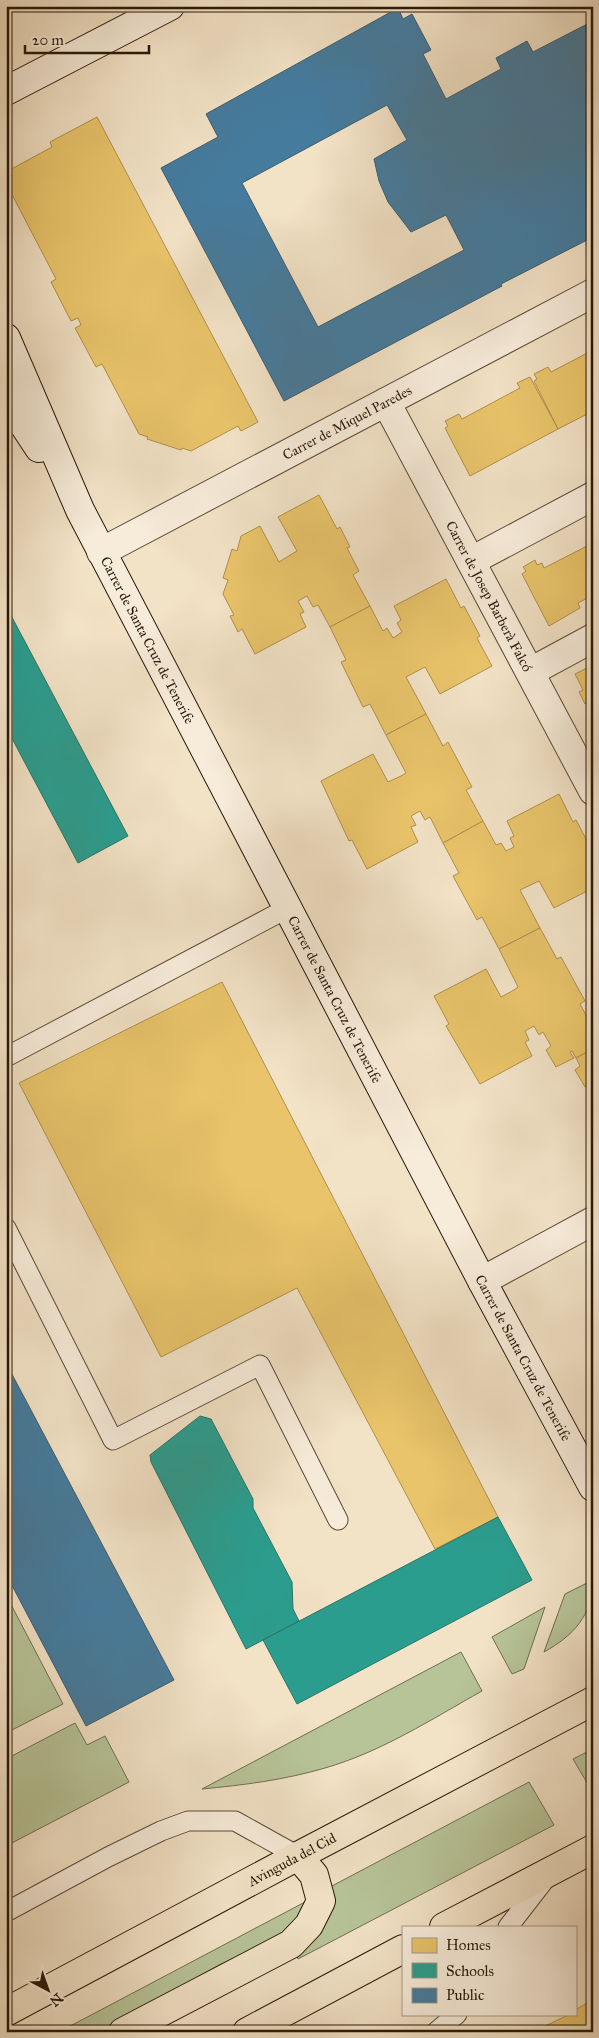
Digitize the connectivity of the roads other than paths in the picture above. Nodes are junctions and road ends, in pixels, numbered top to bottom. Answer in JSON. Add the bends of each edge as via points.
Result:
{"nodes":[{"id":1,"x":170,"y":6,"type":"edge"},
{"id":2,"x":6,"y":91,"type":"edge"},
{"id":3,"x":593,"y":293,"type":"edge"},
{"id":4,"x":6,"y":338,"type":"edge"},
{"id":5,"x":6,"y":398,"type":"edge"},
{"id":6,"x":386,"y":402,"type":"junction"},
{"id":7,"x":593,"y":496,"type":"edge"},
{"id":8,"x":80,"y":510,"type":"junction"},
{"id":9,"x":101,"y":552,"type":"junction"},
{"id":10,"x":471,"y":562,"type":"junction"},
{"id":11,"x":593,"y":638,"type":"edge"},
{"id":12,"x":530,"y":672,"type":"junction"},
{"id":13,"x":593,"y":790,"type":"edge"},
{"id":14,"x":288,"y":908,"type":"junction"},
{"id":15,"x":6,"y":1057,"type":"edge"},
{"id":16,"x":593,"y":1222,"type":"edge"},
{"id":17,"x":6,"y":1228,"type":"edge"},
{"id":18,"x":482,"y":1281,"type":"junction"},
{"id":19,"x":593,"y":1487,"type":"edge"},
{"id":20,"x":338,"y":1520,"type":"dead end"},
{"id":21,"x":588,"y":1701,"type":"edge"},
{"id":22,"x":593,"y":1849,"type":"edge"},
{"id":23,"x":298,"y":1856,"type":"junction"},
{"id":24,"x":552,"y":1871,"type":"junction"},
{"id":25,"x":6,"y":1912,"type":"edge"},
{"id":26,"x":446,"y":1926,"type":"edge"},
{"id":27,"x":509,"y":1926,"type":"edge"},
{"id":28,"x":402,"y":1950,"type":"edge"},
{"id":29,"x":6,"y":2012,"type":"edge"},
{"id":30,"x":455,"y":2016,"type":"edge"},
{"id":31,"x":123,"y":2032,"type":"edge"},
{"id":32,"x":248,"y":2032,"type":"edge"},
{"id":33,"x":436,"y":2032,"type":"edge"}],
"edges":[{"from":1,"to":2,"type":"street"},
{"from":3,"to":6,"type":"street","name":"Carrer de Miquel Paredes"},
{"from":4,"to":8,"type":"street","name":"Carrer de Santa Cruz de Tenerife"},
{"from":5,"to":8,"type":"street","name":"Carrer de Santa Cruz de Tenerife"},
{"from":6,"to":9,"type":"street","name":"Carrer de Miquel Paredes"},
{"from":6,"to":10,"type":"street","name":"Carrer de Josep Barberà Falcó"},
{"from":7,"to":10,"type":"street"},
{"from":8,"to":9,"type":"street","name":"Carrer de Santa Cruz de Tenerife"},
{"from":9,"to":14,"type":"street","name":"Carrer de Santa Cruz de Tenerife"},
{"from":10,"to":12,"type":"street","name":"Carrer de Josep Barberà Falcó"},
{"from":11,"to":12,"type":"street"},
{"from":12,"to":13,"type":"street","name":"Carrer de Josep Barberà Falcó"},
{"from":14,"to":15,"type":"lane"},
{"from":14,"to":18,"type":"street","name":"Carrer de Santa Cruz de Tenerife"},
{"from":16,"to":18,"type":"street"},
{"from":17,"to":20,"type":"lane","via":[[113,1440],[260,1365]]},
{"from":18,"to":19,"type":"street","name":"Carrer de Santa Cruz de Tenerife"},
{"from":21,"to":23,"type":"main road","name":"Avinguda del Cid"},
{"from":22,"to":24,"type":"main road"},
{"from":23,"to":25,"type":"lane","via":[[235,1820],[188,1822],[117,1853]]},
{"from":23,"to":29,"type":"main road","name":"Avinguda del Cid"},
{"from":23,"to":31,"type":"main road","via":[[314,1875],[321,1901],[309,1925],[291,1944]]},
{"from":24,"to":26,"type":"main road"},
{"from":24,"to":27,"type":"lane"},
{"from":28,"to":32,"type":"main road"},
{"from":30,"to":33,"type":"lane"}]}
